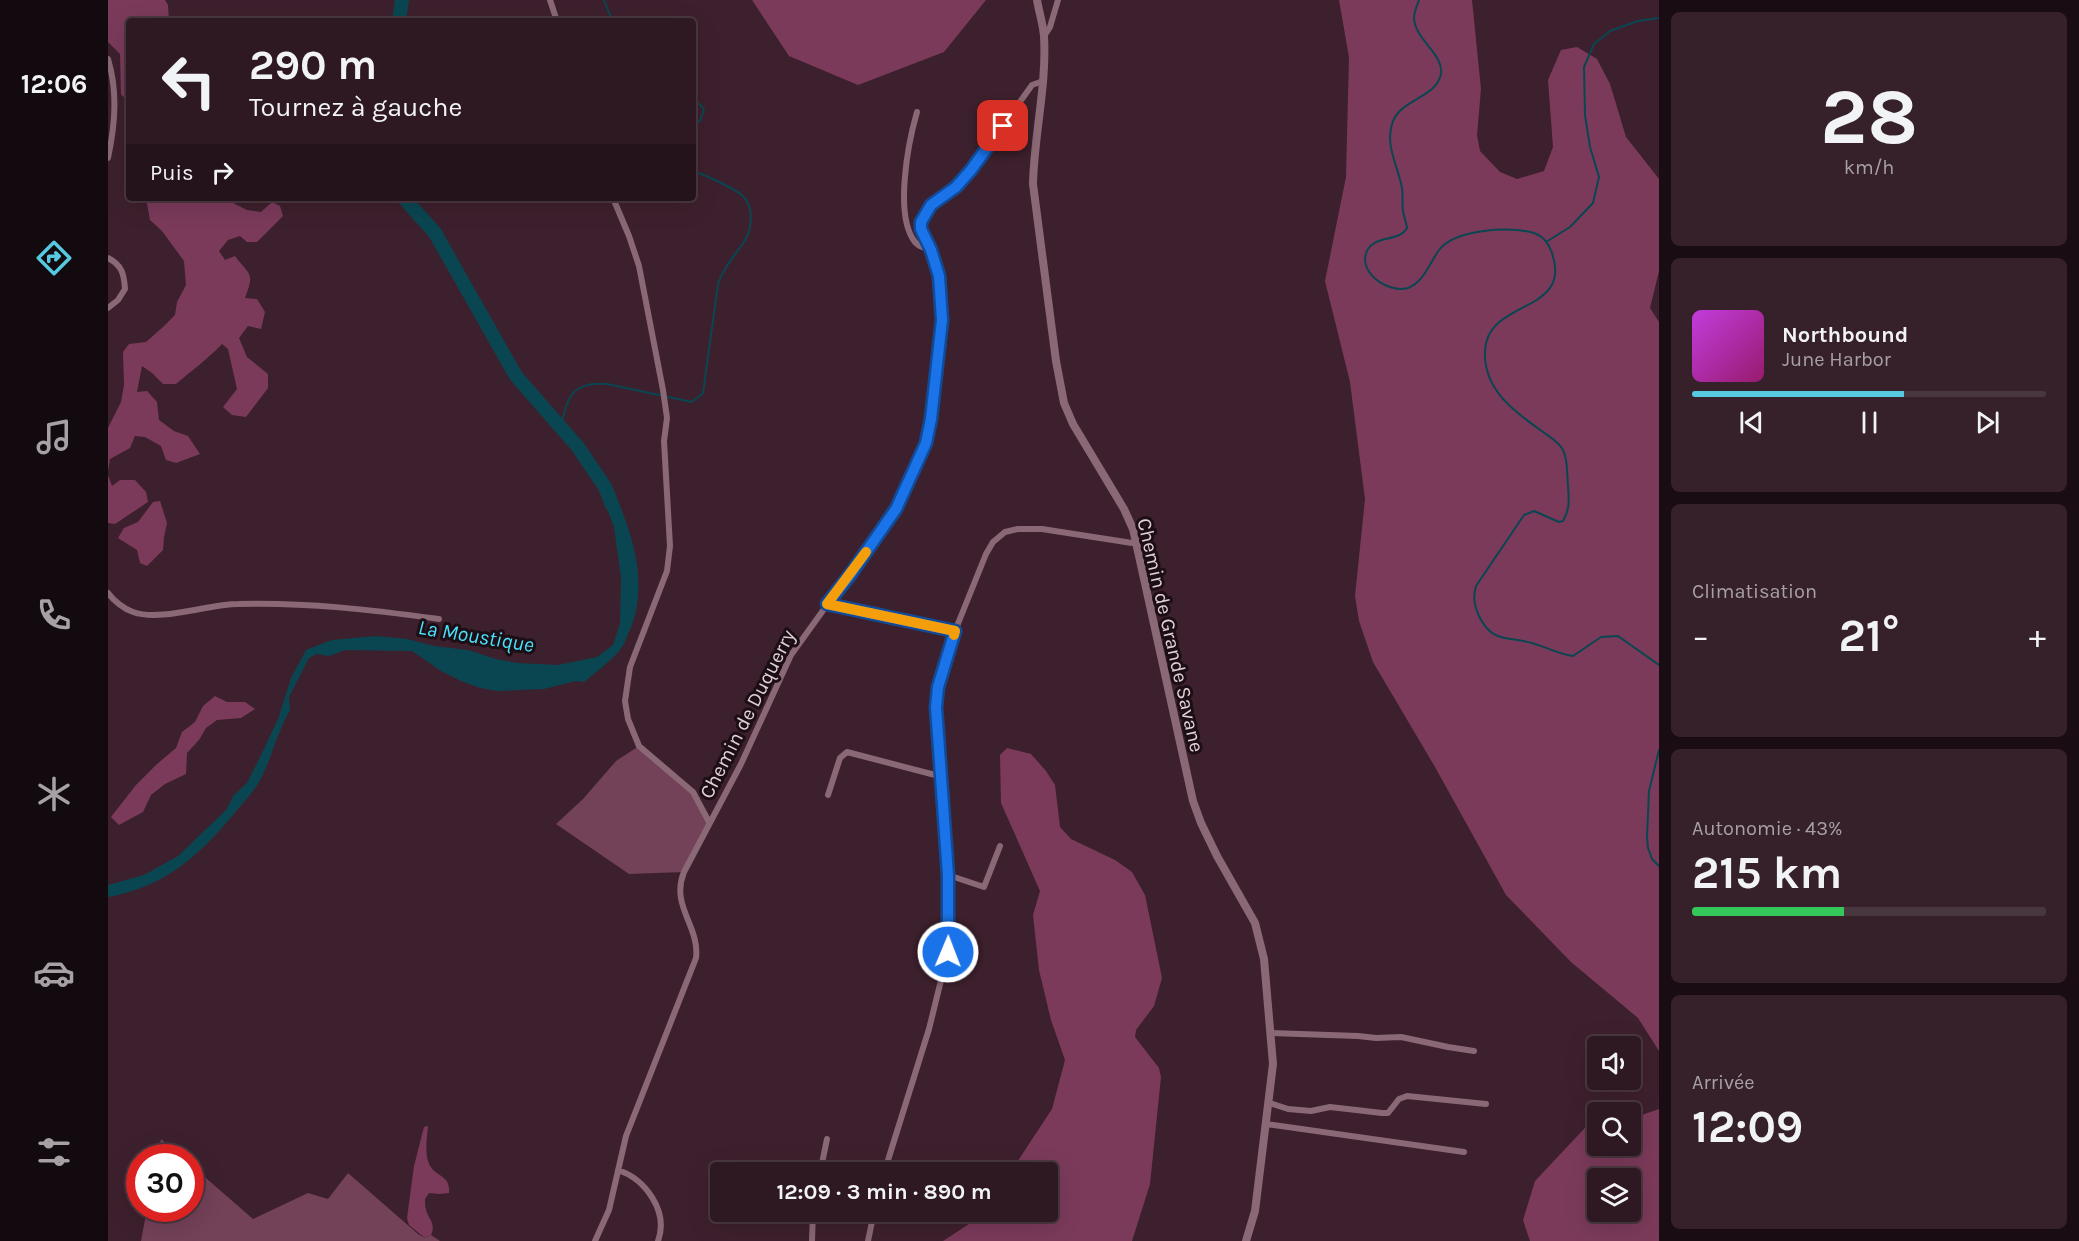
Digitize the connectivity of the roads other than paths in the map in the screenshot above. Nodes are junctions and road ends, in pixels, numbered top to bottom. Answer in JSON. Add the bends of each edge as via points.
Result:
{"nodes":[{"id":1,"x":550,"y":0,"type":"edge"},
{"id":2,"x":1037,"y":0,"type":"edge"},
{"id":3,"x":1058,"y":0,"type":"edge"},
{"id":4,"x":556,"y":18,"type":"edge"},
{"id":5,"x":1044,"y":36,"type":"junction"},
{"id":6,"x":108,"y":59,"type":"edge"},
{"id":7,"x":1042,"y":81,"type":"junction"},
{"id":8,"x":917,"y":112,"type":"dead end"},
{"id":9,"x":108,"y":158,"type":"edge"},
{"id":10,"x":614,"y":201,"type":"edge"},
{"id":11,"x":931,"y":250,"type":"junction"},
{"id":12,"x":108,"y":258,"type":"edge"},
{"id":13,"x":108,"y":308,"type":"edge"},
{"id":14,"x":1137,"y":542,"type":"junction"},
{"id":15,"x":108,"y":593,"type":"edge"},
{"id":16,"x":827,"y":604,"type":"junction"},
{"id":17,"x":440,"y":619,"type":"dead end"},
{"id":18,"x":955,"y":631,"type":"junction"},
{"id":19,"x":939,"y":776,"type":"junction"},
{"id":20,"x":828,"y":795,"type":"dead end"},
{"id":21,"x":709,"y":822,"type":"junction"},
{"id":22,"x":1000,"y":846,"type":"dead end"},
{"id":23,"x":948,"y":875,"type":"junction"},
{"id":24,"x":1271,"y":1033,"type":"junction"},
{"id":25,"x":1474,"y":1051,"type":"dead end"},
{"id":26,"x":1269,"y":1103,"type":"junction"},
{"id":27,"x":1486,"y":1104,"type":"dead end"},
{"id":28,"x":1266,"y":1124,"type":"junction"},
{"id":29,"x":827,"y":1139,"type":"dead end"},
{"id":30,"x":1464,"y":1152,"type":"dead end"},
{"id":31,"x":822,"y":1162,"type":"edge"},
{"id":32,"x":887,"y":1162,"type":"edge"},
{"id":33,"x":618,"y":1170,"type":"junction"},
{"id":34,"x":813,"y":1222,"type":"edge"},
{"id":35,"x":872,"y":1222,"type":"edge"},
{"id":36,"x":595,"y":1241,"type":"edge"},
{"id":37,"x":658,"y":1241,"type":"edge"},
{"id":38,"x":812,"y":1241,"type":"edge"},
{"id":39,"x":868,"y":1241,"type":"edge"},
{"id":40,"x":1246,"y":1241,"type":"edge"}],
"edges":[{"from":1,"to":4,"type":"street"},
{"from":2,"to":5,"type":"street","name":"Chemin de Grande Savane"},
{"from":3,"to":5,"type":"street"},
{"from":5,"to":7,"type":"street","name":"Chemin de Grande Savane"},
{"from":6,"to":9,"type":"street","via":[[115,90]]},
{"from":7,"to":11,"type":"street","name":"Chemin de Duquerry","via":[[1032,85],[956,187],[924,214],[921,229]]},
{"from":7,"to":14,"type":"street","name":"Chemin de Grande Savane","via":[[1033,184],[1064,403],[1124,509]]},
{"from":8,"to":11,"type":"street","via":[[911,132],[903,207],[908,230],[916,243]]},
{"from":10,"to":21,"type":"street","via":[[639,266],[663,390],[670,546],[667,571],[630,667],[625,701],[639,746],[693,792]]},
{"from":11,"to":16,"type":"street","name":"Chemin de Duquerry","via":[[939,276],[942,320],[926,443],[896,509]]},
{"from":12,"to":13,"type":"street","via":[[124,274],[125,289]]},
{"from":14,"to":18,"type":"street","via":[[1042,530],[1005,532],[986,554]]},
{"from":14,"to":24,"type":"street","name":"Chemin de Grande Savane","via":[[1200,824],[1260,937]]},
{"from":15,"to":17,"type":"street","via":[[133,612],[155,615],[235,604],[279,604]]},
{"from":16,"to":18,"type":"street"},
{"from":16,"to":21,"type":"street","name":"Chemin de Duquerry","via":[[791,655],[741,764]]},
{"from":18,"to":19,"type":"street","via":[[936,696]]},
{"from":19,"to":20,"type":"street","via":[[847,752],[840,758]]},
{"from":19,"to":23,"type":"street"},
{"from":21,"to":33,"type":"street","name":"Chemin de Duquerry","via":[[681,880],[681,903],[696,941],[696,958],[626,1136]]},
{"from":22,"to":23,"type":"street","via":[[984,887]]},
{"from":23,"to":32,"type":"street","via":[[948,952]]},
{"from":24,"to":25,"type":"street","via":[[1401,1037]]},
{"from":24,"to":26,"type":"street","name":"Chemin de Grande Savane"},
{"from":26,"to":27,"type":"street","via":[[1288,1109],[1311,1111],[1330,1107],[1382,1113],[1388,1113],[1399,1099],[1407,1096]]},
{"from":26,"to":28,"type":"street","name":"Chemin de Grande Savane"},
{"from":28,"to":30,"type":"street"},
{"from":28,"to":40,"type":"street","name":"Chemin de Grande Savane","via":[[1255,1211]]},
{"from":29,"to":31,"type":"street"},
{"from":33,"to":36,"type":"street","name":"Chemin de Duquerry","via":[[609,1210]]},
{"from":33,"to":37,"type":"street","via":[[639,1181],[657,1205],[661,1220]]},
{"from":34,"to":38,"type":"street"},
{"from":35,"to":39,"type":"street"}]}
